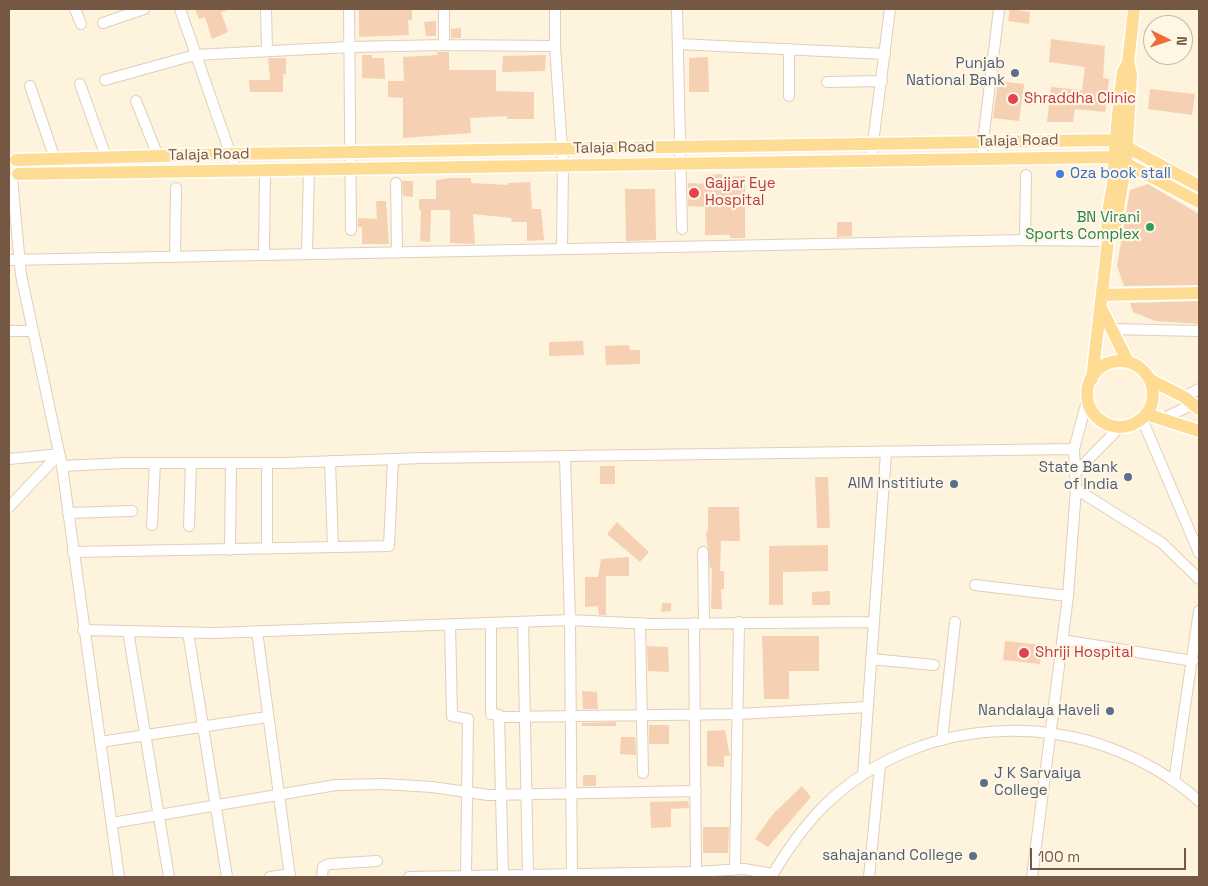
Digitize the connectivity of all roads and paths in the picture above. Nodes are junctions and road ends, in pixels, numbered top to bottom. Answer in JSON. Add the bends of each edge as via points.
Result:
{"nodes":[{"id":1,"x":75,"y":9,"type":"edge"},
{"id":2,"x":144,"y":9,"type":"edge"},
{"id":3,"x":180,"y":9,"type":"edge"},
{"id":4,"x":266,"y":9,"type":"edge"},
{"id":5,"x":349,"y":9,"type":"edge"},
{"id":6,"x":444,"y":9,"type":"edge"},
{"id":7,"x":555,"y":9,"type":"edge"},
{"id":8,"x":677,"y":9,"type":"edge"},
{"id":9,"x":890,"y":9,"type":"edge"},
{"id":10,"x":999,"y":9,"type":"edge"},
{"id":11,"x":1134,"y":9,"type":"edge"},
{"id":12,"x":103,"y":23,"type":"dead end"},
{"id":13,"x":81,"y":24,"type":"dead end"},
{"id":14,"x":678,"y":44,"type":"junction"},
{"id":15,"x":444,"y":45,"type":"junction"},
{"id":16,"x":555,"y":46,"type":"junction"},
{"id":17,"x":349,"y":47,"type":"junction"},
{"id":18,"x":789,"y":49,"type":"junction"},
{"id":19,"x":267,"y":51,"type":"junction"},
{"id":20,"x":885,"y":54,"type":"junction"},
{"id":21,"x":195,"y":55,"type":"junction"},
{"id":22,"x":1128,"y":63,"type":"junction"},
{"id":23,"x":105,"y":80,"type":"dead end"},
{"id":24,"x":882,"y":81,"type":"junction"},
{"id":25,"x":827,"y":82,"type":"dead end"},
{"id":26,"x":80,"y":84,"type":"dead end"},
{"id":27,"x":30,"y":86,"type":"dead end"},
{"id":28,"x":789,"y":96,"type":"dead end"},
{"id":29,"x":136,"y":101,"type":"dead end"},
{"id":30,"x":1114,"y":140,"type":"junction"},
{"id":31,"x":981,"y":142,"type":"junction"},
{"id":32,"x":874,"y":144,"type":"junction"},
{"id":33,"x":679,"y":147,"type":"junction"},
{"id":34,"x":1127,"y":147,"type":"junction"},
{"id":35,"x":562,"y":149,"type":"junction"},
{"id":36,"x":351,"y":152,"type":"junction"},
{"id":37,"x":232,"y":154,"type":"junction"},
{"id":38,"x":158,"y":156,"type":"junction"},
{"id":39,"x":106,"y":157,"type":"junction"},
{"id":40,"x":1114,"y":157,"type":"junction"},
{"id":41,"x":13,"y":158,"type":"edge"},
{"id":42,"x":981,"y":158,"type":"junction"},
{"id":43,"x":55,"y":159,"type":"junction"},
{"id":44,"x":871,"y":159,"type":"junction"},
{"id":45,"x":679,"y":162,"type":"junction"},
{"id":46,"x":1126,"y":162,"type":"junction"},
{"id":47,"x":563,"y":164,"type":"junction"},
{"id":48,"x":309,"y":168,"type":"junction"},
{"id":49,"x":351,"y":168,"type":"junction"},
{"id":50,"x":265,"y":169,"type":"junction"},
{"id":51,"x":236,"y":170,"type":"junction"},
{"id":52,"x":1026,"y":175,"type":"dead end"},
{"id":53,"x":13,"y":177,"type":"edge"},
{"id":54,"x":396,"y":184,"type":"dead end"},
{"id":55,"x":1199,"y":186,"type":"edge"},
{"id":56,"x":176,"y":188,"type":"dead end"},
{"id":57,"x":1199,"y":202,"type":"edge"},
{"id":58,"x":682,"y":229,"type":"dead end"},
{"id":59,"x":351,"y":230,"type":"dead end"},
{"id":60,"x":1108,"y":239,"type":"junction"},
{"id":61,"x":1025,"y":240,"type":"junction"},
{"id":62,"x":562,"y":249,"type":"junction"},
{"id":63,"x":397,"y":252,"type":"junction"},
{"id":64,"x":307,"y":254,"type":"junction"},
{"id":65,"x":264,"y":255,"type":"junction"},
{"id":66,"x":175,"y":257,"type":"junction"},
{"id":67,"x":9,"y":260,"type":"edge"},
{"id":68,"x":20,"y":260,"type":"junction"},
{"id":69,"x":1199,"y":293,"type":"edge"},
{"id":70,"x":1101,"y":301,"type":"junction"},
{"id":71,"x":1111,"y":329,"type":"junction"},
{"id":72,"x":9,"y":331,"type":"edge"},
{"id":73,"x":33,"y":331,"type":"junction"},
{"id":74,"x":1199,"y":331,"type":"edge"},
{"id":75,"x":1128,"y":362,"type":"junction"},
{"id":76,"x":1092,"y":379,"type":"junction"},
{"id":77,"x":1149,"y":379,"type":"junction"},
{"id":78,"x":1199,"y":389,"type":"edge"},
{"id":79,"x":1088,"y":397,"type":"junction"},
{"id":80,"x":1194,"y":403,"type":"edge"},
{"id":81,"x":1144,"y":416,"type":"junction"},
{"id":82,"x":1164,"y":418,"type":"junction"},
{"id":83,"x":1120,"y":427,"type":"junction"},
{"id":84,"x":1199,"y":430,"type":"edge"},
{"id":85,"x":1074,"y":449,"type":"junction"},
{"id":86,"x":886,"y":453,"type":"junction"},
{"id":87,"x":59,"y":454,"type":"junction"},
{"id":88,"x":9,"y":458,"type":"edge"},
{"id":89,"x":565,"y":458,"type":"junction"},
{"id":90,"x":393,"y":459,"type":"junction"},
{"id":91,"x":330,"y":462,"type":"junction"},
{"id":92,"x":155,"y":463,"type":"junction"},
{"id":93,"x":191,"y":463,"type":"junction"},
{"id":94,"x":231,"y":463,"type":"junction"},
{"id":95,"x":267,"y":463,"type":"junction"},
{"id":96,"x":62,"y":466,"type":"junction"},
{"id":97,"x":1075,"y":473,"type":"junction"},
{"id":98,"x":1076,"y":489,"type":"junction"},
{"id":99,"x":9,"y":507,"type":"edge"},
{"id":100,"x":132,"y":511,"type":"dead end"},
{"id":101,"x":68,"y":513,"type":"junction"},
{"id":102,"x":152,"y":525,"type":"dead end"},
{"id":103,"x":189,"y":526,"type":"dead end"},
{"id":104,"x":333,"y":548,"type":"junction"},
{"id":105,"x":267,"y":549,"type":"junction"},
{"id":106,"x":230,"y":550,"type":"junction"},
{"id":107,"x":73,"y":552,"type":"junction"},
{"id":108,"x":703,"y":552,"type":"dead end"},
{"id":109,"x":1199,"y":553,"type":"edge"},
{"id":110,"x":1199,"y":579,"type":"edge"},
{"id":111,"x":975,"y":585,"type":"dead end"},
{"id":112,"x":1068,"y":596,"type":"junction"},
{"id":113,"x":1199,"y":611,"type":"edge"},
{"id":114,"x":570,"y":620,"type":"junction"},
{"id":115,"x":523,"y":622,"type":"junction"},
{"id":116,"x":740,"y":622,"type":"junction"},
{"id":117,"x":873,"y":622,"type":"junction"},
{"id":118,"x":955,"y":622,"type":"dead end"},
{"id":119,"x":491,"y":623,"type":"junction"},
{"id":120,"x":640,"y":623,"type":"junction"},
{"id":121,"x":699,"y":623,"type":"junction"},
{"id":122,"x":450,"y":624,"type":"junction"},
{"id":123,"x":83,"y":630,"type":"junction"},
{"id":124,"x":128,"y":631,"type":"junction"},
{"id":125,"x":257,"y":631,"type":"junction"},
{"id":126,"x":188,"y":632,"type":"junction"},
{"id":127,"x":1062,"y":640,"type":"junction"},
{"id":128,"x":871,"y":659,"type":"junction"},
{"id":129,"x":1193,"y":661,"type":"junction"},
{"id":130,"x":934,"y":665,"type":"dead end"},
{"id":131,"x":867,"y":706,"type":"junction"},
{"id":132,"x":696,"y":714,"type":"junction"},
{"id":133,"x":739,"y":714,"type":"junction"},
{"id":134,"x":571,"y":715,"type":"junction"},
{"id":135,"x":642,"y":715,"type":"junction"},
{"id":136,"x":525,"y":716,"type":"junction"},
{"id":137,"x":500,"y":717,"type":"junction"},
{"id":138,"x":267,"y":718,"type":"junction"},
{"id":139,"x":202,"y":727,"type":"junction"},
{"id":140,"x":1051,"y":732,"type":"junction"},
{"id":141,"x":146,"y":735,"type":"junction"},
{"id":142,"x":942,"y":740,"type":"junction"},
{"id":143,"x":100,"y":742,"type":"junction"},
{"id":144,"x":880,"y":766,"type":"junction"},
{"id":145,"x":642,"y":773,"type":"dead end"},
{"id":146,"x":863,"y":775,"type":"junction"},
{"id":147,"x":1174,"y":781,"type":"junction"},
{"id":148,"x":696,"y":791,"type":"junction"},
{"id":149,"x":468,"y":792,"type":"junction"},
{"id":150,"x":279,"y":793,"type":"junction"},
{"id":151,"x":501,"y":794,"type":"junction"},
{"id":152,"x":525,"y":794,"type":"junction"},
{"id":153,"x":571,"y":794,"type":"junction"},
{"id":154,"x":1199,"y":802,"type":"edge"},
{"id":155,"x":216,"y":805,"type":"junction"},
{"id":156,"x":160,"y":814,"type":"junction"},
{"id":157,"x":112,"y":823,"type":"junction"},
{"id":158,"x":376,"y":862,"type":"dead end"},
{"id":159,"x":735,"y":869,"type":"junction"},
{"id":160,"x":696,"y":872,"type":"junction"},
{"id":161,"x":503,"y":874,"type":"junction"},
{"id":162,"x":528,"y":874,"type":"junction"},
{"id":163,"x":772,"y":875,"type":"edge"},
{"id":164,"x":290,"y":876,"type":"edge"},
{"id":165,"x":466,"y":876,"type":"edge"},
{"id":166,"x":572,"y":876,"type":"edge"},
{"id":167,"x":119,"y":877,"type":"edge"},
{"id":168,"x":170,"y":877,"type":"edge"},
{"id":169,"x":227,"y":877,"type":"edge"},
{"id":170,"x":270,"y":877,"type":"edge"},
{"id":171,"x":322,"y":877,"type":"edge"},
{"id":172,"x":409,"y":877,"type":"edge"},
{"id":173,"x":869,"y":877,"type":"edge"},
{"id":174,"x":1032,"y":877,"type":"edge"}],
"edges":[{"from":1,"to":13,"type":"street"},
{"from":2,"to":12,"type":"street"},
{"from":3,"to":21,"type":"street"},
{"from":4,"to":19,"type":"street"},
{"from":5,"to":17,"type":"street"},
{"from":6,"to":15,"type":"street"},
{"from":7,"to":16,"type":"street"},
{"from":8,"to":14,"type":"street"},
{"from":9,"to":20,"type":"street"},
{"from":10,"to":31,"type":"street"},
{"from":11,"to":22,"type":"main road"},
{"from":14,"to":18,"type":"street"},
{"from":14,"to":33,"type":"street"},
{"from":15,"to":16,"type":"street"},
{"from":15,"to":17,"type":"street"},
{"from":16,"to":35,"type":"street"},
{"from":17,"to":19,"type":"street"},
{"from":17,"to":36,"type":"street"},
{"from":18,"to":20,"type":"street"},
{"from":18,"to":28,"type":"street"},
{"from":19,"to":21,"type":"street"},
{"from":20,"to":24,"type":"street"},
{"from":21,"to":23,"type":"street"},
{"from":21,"to":37,"type":"street"},
{"from":22,"to":30,"type":"main road","via":[[1123,72]]},
{"from":22,"to":34,"type":"main road","via":[[1131,75]]},
{"from":24,"to":25,"type":"street"},
{"from":24,"to":32,"type":"street"},
{"from":26,"to":39,"type":"street"},
{"from":27,"to":43,"type":"street"},
{"from":29,"to":38,"type":"street"},
{"from":30,"to":31,"type":"main road","name":"Talaja Road"},
{"from":30,"to":34,"type":"main road","name":"Talaja Road"},
{"from":30,"to":40,"type":"main road"},
{"from":31,"to":32,"type":"main road","name":"Talaja Road"},
{"from":31,"to":42,"type":"street"},
{"from":32,"to":33,"type":"main road","name":"Talaja Road"},
{"from":32,"to":44,"type":"street"},
{"from":33,"to":35,"type":"main road","name":"Talaja Road"},
{"from":33,"to":45,"type":"street"},
{"from":34,"to":46,"type":"main road"},
{"from":34,"to":55,"type":"main road","name":"Talaja Road"},
{"from":35,"to":36,"type":"main road","name":"Talaja Road"},
{"from":35,"to":47,"type":"street"},
{"from":36,"to":37,"type":"main road","name":"Talaja Road"},
{"from":36,"to":49,"type":"street"},
{"from":37,"to":38,"type":"main road","name":"Talaja Road"},
{"from":37,"to":51,"type":"street"},
{"from":38,"to":39,"type":"main road","name":"Talaja Road"},
{"from":39,"to":43,"type":"main road","name":"Talaja Road"},
{"from":40,"to":42,"type":"main road","name":"Talaja Road"},
{"from":40,"to":46,"type":"main road","name":"Talaja Road"},
{"from":40,"to":60,"type":"main road","via":[[1106,225]]},
{"from":41,"to":43,"type":"main road","name":"Talaja Road"},
{"from":41,"to":53,"type":"main road","via":[[20,166]]},
{"from":42,"to":44,"type":"main road","name":"Talaja Road"},
{"from":44,"to":45,"type":"main road","name":"Talaja Road"},
{"from":45,"to":47,"type":"main road","name":"Talaja Road"},
{"from":45,"to":58,"type":"street"},
{"from":46,"to":57,"type":"main road","name":"Talaja Road"},
{"from":46,"to":60,"type":"main road","via":[[1116,226]]},
{"from":47,"to":49,"type":"main road","name":"Talaja Road"},
{"from":47,"to":62,"type":"street"},
{"from":48,"to":49,"type":"main road","name":"Talaja Road"},
{"from":48,"to":50,"type":"main road","name":"Talaja Road"},
{"from":48,"to":64,"type":"street"},
{"from":49,"to":59,"type":"street"},
{"from":50,"to":51,"type":"main road","name":"Talaja Road"},
{"from":50,"to":65,"type":"street"},
{"from":51,"to":53,"type":"main road","name":"Talaja Road"},
{"from":52,"to":61,"type":"street"},
{"from":53,"to":68,"type":"street"},
{"from":54,"to":63,"type":"street"},
{"from":56,"to":66,"type":"street"},
{"from":60,"to":61,"type":"street"},
{"from":60,"to":70,"type":"main road"},
{"from":61,"to":62,"type":"street"},
{"from":62,"to":63,"type":"street"},
{"from":63,"to":64,"type":"street"},
{"from":64,"to":65,"type":"street"},
{"from":65,"to":66,"type":"street"},
{"from":66,"to":68,"type":"street"},
{"from":67,"to":68,"type":"street"},
{"from":68,"to":73,"type":"street"},
{"from":69,"to":70,"type":"main road"},
{"from":70,"to":71,"type":"main road"},
{"from":70,"to":76,"type":"main road"},
{"from":71,"to":74,"type":"street"},
{"from":71,"to":75,"type":"main road"},
{"from":72,"to":73,"type":"street"},
{"from":73,"to":87,"type":"street"},
{"from":75,"to":76,"type":"main road","via":[[1111,362],[1101,367]]},
{"from":75,"to":77,"type":"main road","via":[[1143,370]]},
{"from":76,"to":79,"type":"main road"},
{"from":77,"to":80,"type":"main road"},
{"from":77,"to":81,"type":"main road","via":[[1153,401]]},
{"from":78,"to":80,"type":"street"},
{"from":79,"to":83,"type":"main road","via":[[1095,416]]},
{"from":79,"to":85,"type":"street"},
{"from":80,"to":82,"type":"street"},
{"from":81,"to":82,"type":"main road"},
{"from":81,"to":83,"type":"main road","via":[[1134,424]]},
{"from":81,"to":109,"type":"street"},
{"from":82,"to":84,"type":"main road"},
{"from":83,"to":97,"type":"street"},
{"from":85,"to":86,"type":"street","via":[[937,449]]},
{"from":85,"to":97,"type":"street"},
{"from":86,"to":89,"type":"street","via":[[742,452]]},
{"from":86,"to":117,"type":"street"},
{"from":87,"to":88,"type":"street"},
{"from":87,"to":96,"type":"street"},
{"from":87,"to":99,"type":"street"},
{"from":89,"to":90,"type":"street"},
{"from":89,"to":114,"type":"street"},
{"from":90,"to":91,"type":"street"},
{"from":90,"to":104,"type":"street","via":[[389,546]]},
{"from":91,"to":95,"type":"street"},
{"from":91,"to":104,"type":"street"},
{"from":92,"to":93,"type":"street"},
{"from":92,"to":96,"type":"street"},
{"from":92,"to":102,"type":"street"},
{"from":93,"to":94,"type":"street"},
{"from":93,"to":103,"type":"street"},
{"from":94,"to":95,"type":"street"},
{"from":94,"to":106,"type":"street"},
{"from":95,"to":105,"type":"street"},
{"from":96,"to":101,"type":"street"},
{"from":97,"to":98,"type":"street"},
{"from":98,"to":110,"type":"street","via":[[1162,543]]},
{"from":98,"to":112,"type":"street"},
{"from":100,"to":101,"type":"street"},
{"from":101,"to":107,"type":"street"},
{"from":104,"to":105,"type":"street"},
{"from":105,"to":106,"type":"street"},
{"from":106,"to":107,"type":"street"},
{"from":107,"to":123,"type":"street"},
{"from":108,"to":121,"type":"street"},
{"from":111,"to":112,"type":"street"},
{"from":112,"to":127,"type":"street"},
{"from":113,"to":129,"type":"street"},
{"from":114,"to":115,"type":"street"},
{"from":114,"to":120,"type":"street"},
{"from":114,"to":134,"type":"street"},
{"from":115,"to":119,"type":"street"},
{"from":115,"to":136,"type":"street"},
{"from":116,"to":117,"type":"street"},
{"from":116,"to":121,"type":"street"},
{"from":116,"to":133,"type":"street"},
{"from":117,"to":128,"type":"street"},
{"from":118,"to":142,"type":"street"},
{"from":119,"to":122,"type":"street"},
{"from":119,"to":137,"type":"street","via":[[491,714]]},
{"from":120,"to":121,"type":"street"},
{"from":120,"to":135,"type":"street"},
{"from":121,"to":132,"type":"street"},
{"from":122,"to":125,"type":"street"},
{"from":122,"to":149,"type":"street","via":[[452,716],[468,720]]},
{"from":123,"to":124,"type":"street"},
{"from":123,"to":143,"type":"street"},
{"from":124,"to":126,"type":"street"},
{"from":124,"to":141,"type":"street"},
{"from":125,"to":126,"type":"street"},
{"from":125,"to":138,"type":"street"},
{"from":126,"to":139,"type":"street"},
{"from":127,"to":129,"type":"street"},
{"from":127,"to":140,"type":"street"},
{"from":128,"to":130,"type":"street"},
{"from":128,"to":131,"type":"street"},
{"from":129,"to":147,"type":"street"},
{"from":131,"to":133,"type":"street"},
{"from":131,"to":146,"type":"street"},
{"from":132,"to":133,"type":"street"},
{"from":132,"to":135,"type":"street"},
{"from":132,"to":148,"type":"street"},
{"from":133,"to":159,"type":"street"},
{"from":134,"to":135,"type":"street"},
{"from":134,"to":136,"type":"street"},
{"from":134,"to":153,"type":"street"},
{"from":135,"to":145,"type":"street"},
{"from":136,"to":137,"type":"street"},
{"from":136,"to":152,"type":"street"},
{"from":137,"to":151,"type":"street"},
{"from":138,"to":139,"type":"street"},
{"from":138,"to":150,"type":"street"},
{"from":139,"to":141,"type":"street"},
{"from":139,"to":155,"type":"street"},
{"from":140,"to":142,"type":"street","via":[[1002,730]]},
{"from":140,"to":147,"type":"street","via":[[1097,742],[1141,760]]},
{"from":140,"to":174,"type":"street"},
{"from":141,"to":143,"type":"street"},
{"from":141,"to":156,"type":"street"},
{"from":142,"to":144,"type":"street","via":[[906,752]]},
{"from":143,"to":157,"type":"street"},
{"from":144,"to":146,"type":"street"},
{"from":144,"to":173,"type":"street"},
{"from":146,"to":163,"type":"street","via":[[823,807],[790,845]]},
{"from":147,"to":154,"type":"street"},
{"from":148,"to":153,"type":"street"},
{"from":148,"to":160,"type":"street"},
{"from":149,"to":150,"type":"street","via":[[384,784],[336,785]]},
{"from":149,"to":151,"type":"street"},
{"from":149,"to":165,"type":"street"},
{"from":150,"to":155,"type":"street"},
{"from":150,"to":164,"type":"street"},
{"from":151,"to":152,"type":"street"},
{"from":151,"to":161,"type":"street"},
{"from":152,"to":153,"type":"street"},
{"from":152,"to":162,"type":"street"},
{"from":153,"to":166,"type":"street"},
{"from":155,"to":156,"type":"street"},
{"from":155,"to":169,"type":"street"},
{"from":156,"to":157,"type":"street"},
{"from":156,"to":168,"type":"street"},
{"from":157,"to":167,"type":"street"},
{"from":158,"to":171,"type":"street","via":[[328,864]]},
{"from":159,"to":160,"type":"street"},
{"from":159,"to":163,"type":"street","via":[[758,870]]},
{"from":160,"to":166,"type":"street"},
{"from":161,"to":162,"type":"street"},
{"from":161,"to":165,"type":"street"},
{"from":162,"to":166,"type":"street"},
{"from":164,"to":170,"type":"street"},
{"from":165,"to":172,"type":"street"}]}
